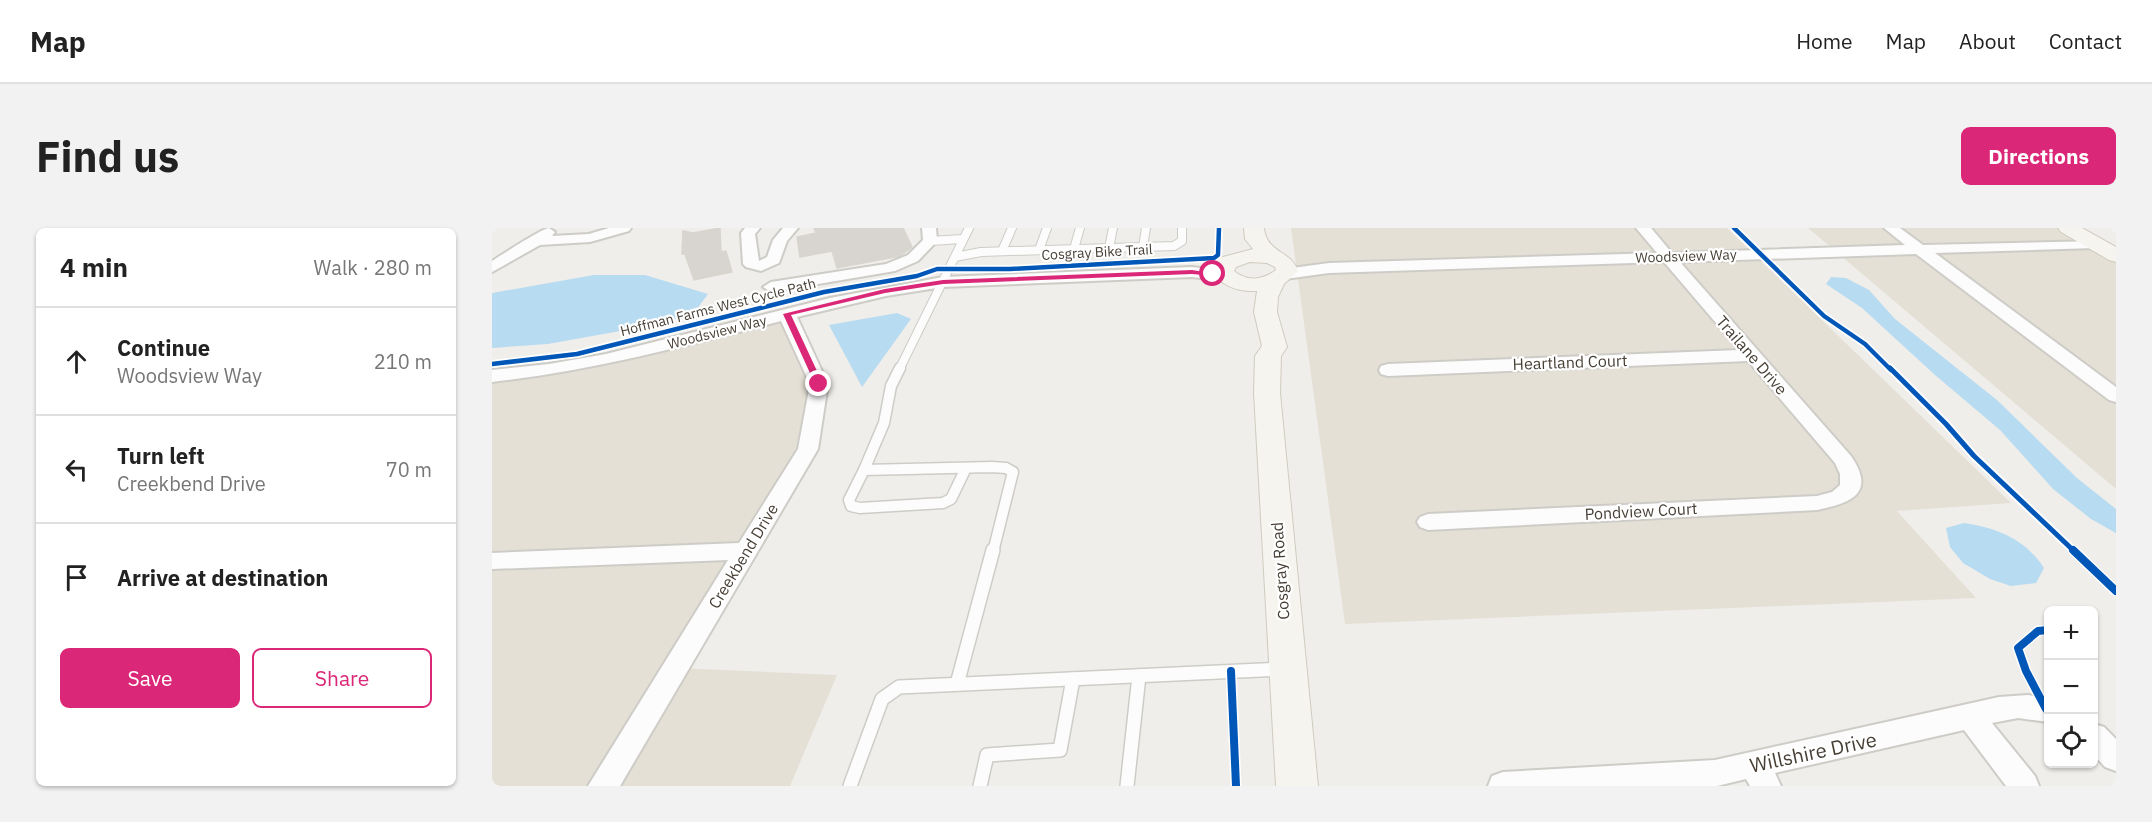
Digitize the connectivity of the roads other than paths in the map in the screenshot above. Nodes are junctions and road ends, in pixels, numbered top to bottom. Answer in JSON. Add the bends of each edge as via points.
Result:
{"nodes":[{"id":1,"x":554,"y":228,"type":"edge"},
{"id":2,"x":624,"y":228,"type":"edge"},
{"id":3,"x":753,"y":228,"type":"edge"},
{"id":4,"x":791,"y":228,"type":"edge"},
{"id":5,"x":969,"y":228,"type":"edge"},
{"id":6,"x":1012,"y":228,"type":"edge"},
{"id":7,"x":1047,"y":228,"type":"edge"},
{"id":8,"x":1080,"y":228,"type":"edge"},
{"id":9,"x":1113,"y":228,"type":"edge"},
{"id":10,"x":1146,"y":228,"type":"edge"},
{"id":11,"x":1182,"y":228,"type":"edge"},
{"id":12,"x":1643,"y":228,"type":"edge"},
{"id":13,"x":1891,"y":228,"type":"edge"},
{"id":14,"x":2068,"y":228,"type":"edge"},
{"id":15,"x":930,"y":234,"type":"edge"},
{"id":16,"x":1255,"y":234,"type":"edge"},
{"id":17,"x":963,"y":239,"type":"junction"},
{"id":18,"x":536,"y":241,"type":"junction"},
{"id":19,"x":2095,"y":243,"type":"junction"},
{"id":20,"x":1143,"y":247,"type":"junction"},
{"id":21,"x":1109,"y":248,"type":"junction"},
{"id":22,"x":1918,"y":248,"type":"junction"},
{"id":23,"x":1074,"y":249,"type":"junction"},
{"id":24,"x":1039,"y":250,"type":"junction"},
{"id":25,"x":1002,"y":251,"type":"junction"},
{"id":26,"x":1667,"y":256,"type":"junction"},
{"id":27,"x":2116,"y":256,"type":"edge"},
{"id":28,"x":955,"y":257,"type":"junction"},
{"id":29,"x":762,"y":266,"type":"junction"},
{"id":30,"x":492,"y":267,"type":"edge"},
{"id":31,"x":1278,"y":269,"type":"junction"},
{"id":32,"x":1233,"y":270,"type":"junction"},
{"id":33,"x":943,"y":282,"type":"junction"},
{"id":34,"x":771,"y":287,"type":"junction"},
{"id":35,"x":785,"y":314,"type":"junction"},
{"id":36,"x":1751,"y":355,"type":"junction"},
{"id":37,"x":1268,"y":357,"type":"junction"},
{"id":38,"x":1388,"y":370,"type":"dead end"},
{"id":39,"x":492,"y":376,"type":"edge"},
{"id":40,"x":2116,"y":396,"type":"edge"},
{"id":41,"x":966,"y":468,"type":"junction"},
{"id":42,"x":864,"y":470,"type":"junction"},
{"id":43,"x":1851,"y":487,"type":"joint"},
{"id":44,"x":1428,"y":522,"type":"dead end"},
{"id":45,"x":746,"y":551,"type":"junction"},
{"id":46,"x":492,"y":561,"type":"edge"},
{"id":47,"x":1287,"y":669,"type":"junction"},
{"id":48,"x":1139,"y":676,"type":"junction"},
{"id":49,"x":1073,"y":678,"type":"junction"},
{"id":50,"x":957,"y":684,"type":"junction"},
{"id":51,"x":2044,"y":709,"type":"edge"},
{"id":52,"x":1970,"y":717,"type":"junction"},
{"id":53,"x":2098,"y":740,"type":"edge"},
{"id":54,"x":2116,"y":758,"type":"edge"},
{"id":55,"x":1760,"y":775,"type":"edge"},
{"id":56,"x":1696,"y":780,"type":"edge"},
{"id":57,"x":603,"y":786,"type":"edge"},
{"id":58,"x":850,"y":786,"type":"edge"},
{"id":59,"x":980,"y":786,"type":"edge"},
{"id":60,"x":1127,"y":786,"type":"edge"},
{"id":61,"x":1296,"y":786,"type":"edge"},
{"id":62,"x":1503,"y":786,"type":"edge"},
{"id":63,"x":2024,"y":786,"type":"edge"}],
"edges":[{"from":1,"to":18,"type":"street"},
{"from":2,"to":18,"type":"street","via":[[590,238]]},
{"from":3,"to":29,"type":"street","name":"Creekbend Drive","via":[[747,240],[752,264]]},
{"from":4,"to":29,"type":"street","via":[[780,240],[774,260]]},
{"from":5,"to":17,"type":"lane"},
{"from":6,"to":25,"type":"lane"},
{"from":7,"to":24,"type":"lane"},
{"from":8,"to":23,"type":"lane"},
{"from":9,"to":21,"type":"lane"},
{"from":10,"to":20,"type":"lane"},
{"from":11,"to":20,"type":"lane","via":[[1180,244]]},
{"from":12,"to":26,"type":"street","name":"Trailane Drive"},
{"from":13,"to":22,"type":"street"},
{"from":14,"to":19,"type":"main road"},
{"from":15,"to":17,"type":"lane"},
{"from":15,"to":34,"type":"street","via":[[913,258],[890,268]]},
{"from":16,"to":31,"type":"main road"},
{"from":16,"to":32,"type":"main road"},
{"from":17,"to":28,"type":"lane"},
{"from":18,"to":30,"type":"street"},
{"from":19,"to":22,"type":"street","name":"Woodsview Way"},
{"from":19,"to":27,"type":"main road"},
{"from":20,"to":21,"type":"lane"},
{"from":21,"to":23,"type":"lane"},
{"from":22,"to":26,"type":"street","name":"Woodsview Way"},
{"from":22,"to":40,"type":"street"},
{"from":23,"to":24,"type":"lane"},
{"from":24,"to":25,"type":"lane"},
{"from":25,"to":28,"type":"lane"},
{"from":26,"to":31,"type":"street","name":"Woodsview Way"},
{"from":26,"to":36,"type":"street","name":"Trailane Drive"},
{"from":28,"to":33,"type":"lane"},
{"from":29,"to":34,"type":"street","name":"Creekbend Drive"},
{"from":31,"to":32,"type":"main road","via":[[1253,284]]},
{"from":31,"to":37,"type":"main road","name":"Cosgray Road","via":[[1263,301],[1275,347]]},
{"from":32,"to":33,"type":"street","name":"Woodsview Way"},
{"from":32,"to":37,"type":"main road","name":"Cosgray Road","via":[[1247,289],[1260,347]]},
{"from":33,"to":35,"type":"street","name":"Woodsview Way"},
{"from":33,"to":42,"type":"lane","via":[[891,386],[884,423]]},
{"from":34,"to":35,"type":"street","name":"Creekbend Drive"},
{"from":35,"to":39,"type":"street","name":"Woodsview Way","via":[[572,365]]},
{"from":35,"to":45,"type":"street","name":"Creekbend Drive","via":[[819,384],[808,449]]},
{"from":36,"to":38,"type":"street","name":"Heartland Court"},
{"from":36,"to":43,"type":"street","name":"Trailane Drive","via":[[1844,461],[1851,474]]},
{"from":37,"to":47,"type":"main road","name":"Cosgray Road","via":[[1267,393]]},
{"from":41,"to":42,"type":"lane"},
{"from":41,"to":42,"type":"lane","via":[[951,499],[943,503],[851,506],[849,500]]},
{"from":41,"to":50,"type":"lane","via":[[1006,468],[1013,472],[1013,478]]},
{"from":43,"to":44,"type":"street","name":"Pondview Court","via":[[1839,498],[1817,502]]},
{"from":45,"to":46,"type":"street"},
{"from":45,"to":57,"type":"street","name":"Creekbend Drive"},
{"from":47,"to":48,"type":"lane"},
{"from":47,"to":61,"type":"main road","name":"Cosgray Road"},
{"from":48,"to":49,"type":"lane"},
{"from":48,"to":60,"type":"lane"},
{"from":49,"to":50,"type":"lane"},
{"from":49,"to":59,"type":"lane","via":[[1060,750],[987,755]]},
{"from":50,"to":58,"type":"lane","via":[[899,687],[890,691],[882,699]]},
{"from":51,"to":52,"type":"street","name":"Willshire Drive","via":[[2001,707]]},
{"from":52,"to":55,"type":"street","name":"Willshire Drive"},
{"from":52,"to":63,"type":"street"},
{"from":53,"to":54,"type":"street"},
{"from":55,"to":56,"type":"street","name":"Willshire Drive","via":[[1715,772]]},
{"from":56,"to":62,"type":"street","name":"Willshire Drive"}]}
